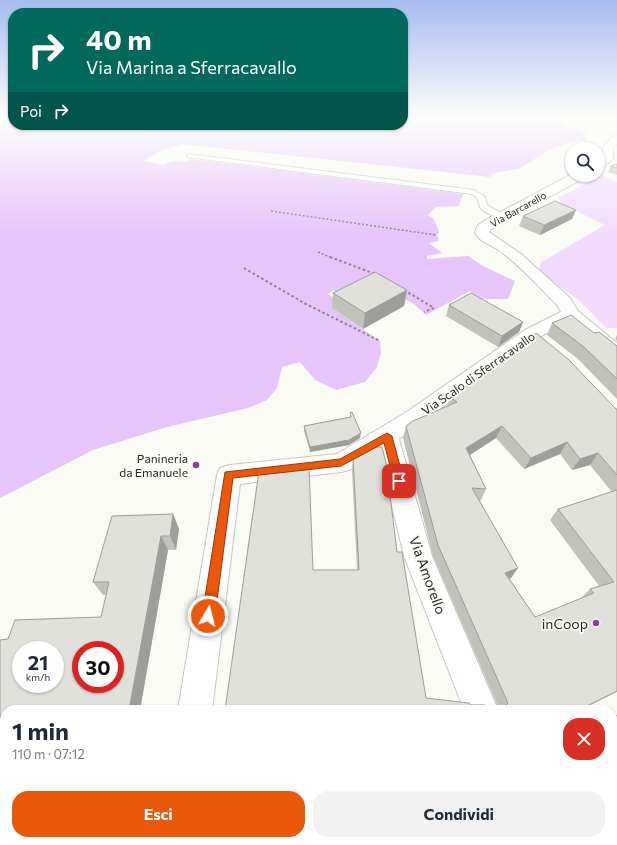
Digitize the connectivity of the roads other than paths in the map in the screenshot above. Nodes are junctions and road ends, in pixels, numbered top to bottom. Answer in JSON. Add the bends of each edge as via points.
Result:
{"nodes":[{"id":1,"x":192,"y":156,"type":"edge"},
{"id":2,"x":567,"y":182,"type":"edge"},
{"id":3,"x":503,"y":216,"type":"junction"},
{"id":4,"x":571,"y":314,"type":"junction"},
{"id":5,"x":531,"y":334,"type":"junction"},
{"id":6,"x":548,"y":347,"type":"edge"},
{"id":7,"x":617,"y":353,"type":"edge"},
{"id":8,"x":387,"y":436,"type":"junction"},
{"id":9,"x":196,"y":705,"type":"edge"},
{"id":10,"x":479,"y":705,"type":"edge"}],
"edges":[{"from":1,"to":3,"type":"lane","via":[[474,192],[484,201],[484,207]]},
{"from":2,"to":3,"type":"street","name":"Via Barcarello"},
{"from":3,"to":4,"type":"street","name":"Via Barcarello","via":[[483,228],[483,235],[516,257],[564,302]]},
{"from":4,"to":5,"type":"street","name":"Via Scalo di Sferracavallo"},
{"from":4,"to":7,"type":"street"},
{"from":5,"to":6,"type":"street"},
{"from":5,"to":8,"type":"street","name":"Via Scalo di Sferracavallo"},
{"from":8,"to":9,"type":"street","name":"Via Scalo di Sferracavallo","via":[[341,462],[229,475]]},
{"from":8,"to":10,"type":"street","name":"Via Amorello","via":[[418,556]]}]}
